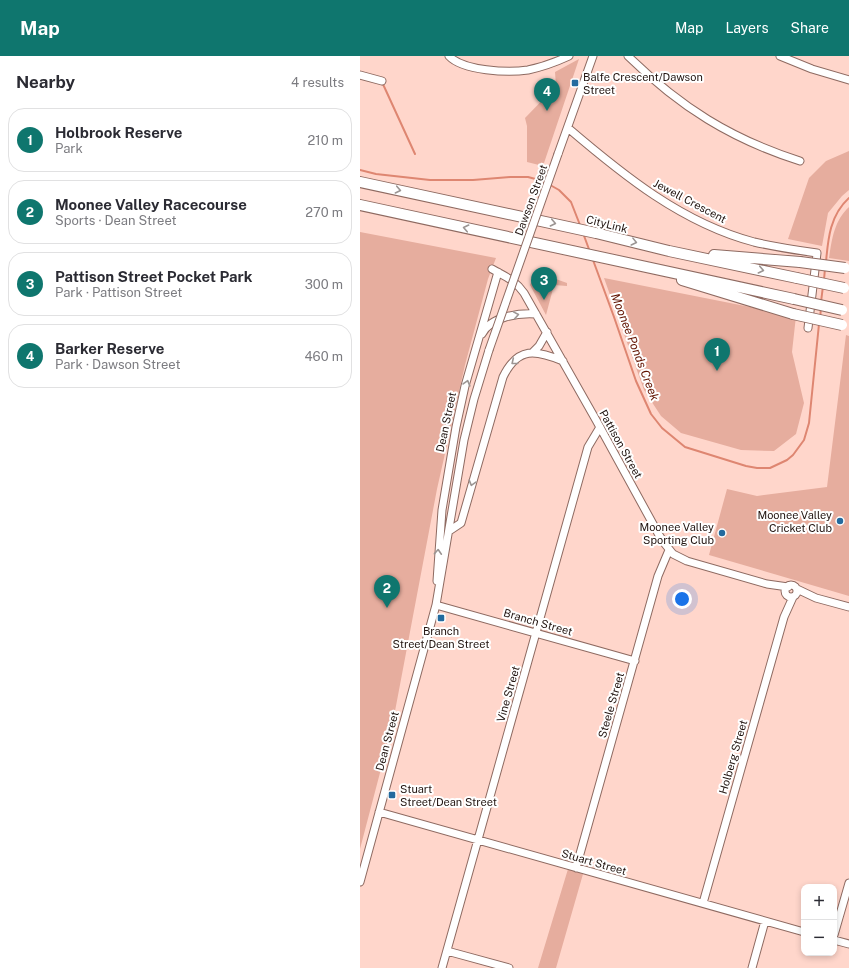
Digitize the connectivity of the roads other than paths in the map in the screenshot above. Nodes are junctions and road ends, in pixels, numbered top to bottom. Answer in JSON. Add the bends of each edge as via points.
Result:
{"nodes":[{"id":1,"x":449,"y":56,"type":"edge"},
{"id":2,"x":569,"y":56,"type":"edge"},
{"id":3,"x":593,"y":56,"type":"edge"},
{"id":4,"x":628,"y":56,"type":"edge"},
{"id":5,"x":780,"y":56,"type":"edge"},
{"id":6,"x":360,"y":75,"type":"edge"},
{"id":7,"x":849,"y":80,"type":"edge"},
{"id":8,"x":382,"y":81,"type":"dead end"},
{"id":9,"x":568,"y":128,"type":"junction"},
{"id":10,"x":800,"y":161,"type":"dead end"},
{"id":11,"x":360,"y":182,"type":"edge"},
{"id":12,"x":360,"y":205,"type":"edge"},
{"id":13,"x":669,"y":251,"type":"junction"},
{"id":14,"x":605,"y":258,"type":"junction"},
{"id":15,"x":847,"y":268,"type":"edge"},
{"id":16,"x":495,"y":271,"type":"joint"},
{"id":17,"x":846,"y":289,"type":"edge"},
{"id":18,"x":846,"y":310,"type":"edge"},
{"id":19,"x":536,"y":314,"type":"junction"},
{"id":20,"x":845,"y":326,"type":"edge"},
{"id":21,"x":808,"y":328,"type":"dead end"},
{"id":22,"x":547,"y":332,"type":"junction"},
{"id":23,"x":478,"y":341,"type":"junction"},
{"id":24,"x":489,"y":350,"type":"joint"},
{"id":25,"x":533,"y":352,"type":"junction"},
{"id":26,"x":563,"y":360,"type":"junction"},
{"id":27,"x":600,"y":427,"type":"junction"},
{"id":28,"x":449,"y":531,"type":"junction"},
{"id":29,"x":669,"y":550,"type":"junction"},
{"id":30,"x":791,"y":593,"type":"junction"},
{"id":31,"x":436,"y":605,"type":"junction"},
{"id":32,"x":849,"y":607,"type":"edge"},
{"id":33,"x":536,"y":633,"type":"junction"},
{"id":34,"x":635,"y":661,"type":"junction"},
{"id":35,"x":379,"y":812,"type":"junction"},
{"id":36,"x":478,"y":840,"type":"junction"},
{"id":37,"x":576,"y":868,"type":"junction"},
{"id":38,"x":360,"y":882,"type":"edge"},
{"id":39,"x":849,"y":883,"type":"edge"},
{"id":40,"x":703,"y":903,"type":"junction"},
{"id":41,"x":765,"y":921,"type":"junction"},
{"id":42,"x":837,"y":925,"type":"edge"},
{"id":43,"x":801,"y":931,"type":"edge"},
{"id":44,"x":837,"y":941,"type":"edge"},
{"id":45,"x":849,"y":944,"type":"edge"},
{"id":46,"x":447,"y":951,"type":"junction"},
{"id":47,"x":442,"y":968,"type":"edge"},
{"id":48,"x":509,"y":968,"type":"edge"},
{"id":49,"x":752,"y":968,"type":"edge"}],
"edges":[{"from":1,"to":2,"type":"street","via":[[455,61],[477,68],[519,71],[550,64]]},
{"from":3,"to":9,"type":"street","name":"Dawson Street"},
{"from":4,"to":10,"type":"street","via":[[686,107],[713,124],[756,145]]},
{"from":5,"to":7,"type":"street"},
{"from":6,"to":8,"type":"street"},
{"from":9,"to":21,"type":"street","name":"Jewell Crescent","via":[[630,179],[700,221],[754,242],[817,253]]},
{"from":9,"to":24,"type":"street","name":"Dawson Street","bridge":true},
{"from":11,"to":13,"type":"highway","name":"CityLink","one_way":true},
{"from":14,"to":12,"type":"highway","one_way":true},
{"from":13,"to":15,"type":"highway","bridge":true},
{"from":13,"to":17,"type":"highway","name":"CityLink","one_way":true,"bridge":true},
{"from":14,"to":18,"type":"highway","bridge":true},
{"from":14,"to":20,"type":"highway","bridge":true,"via":[[793,314]]},
{"from":16,"to":19,"type":"street","name":"Pattison Street","via":[[518,285]]},
{"from":16,"to":23,"type":"street","name":"Dean Street"},
{"from":19,"to":22,"type":"street","name":"Pattison Street"},
{"from":23,"to":19,"type":"street","name":"Dean Street","one_way":true,"via":[[488,326],[497,321],[512,315]]},
{"from":22,"to":25,"type":"street"},
{"from":22,"to":26,"type":"street","name":"Pattison Street"},
{"from":31,"to":23,"type":"street","name":"Dean Street","one_way":true,"via":[[443,498],[459,410]]},
{"from":24,"to":28,"type":"street","name":"Dean Street","via":[[464,440]]},
{"from":25,"to":26,"type":"street"},
{"from":25,"to":28,"type":"street","one_way":true,"via":[[514,361],[503,377],[460,523]]},
{"from":26,"to":27,"type":"street","name":"Pattison Street"},
{"from":27,"to":29,"type":"street","name":"Pattison Street"},
{"from":27,"to":33,"type":"street","name":"Vine Street","via":[[588,447]]},
{"from":28,"to":31,"type":"street","name":"Dean Street"},
{"from":29,"to":30,"type":"street","name":"Pattison Street","via":[[687,561]]},
{"from":29,"to":34,"type":"street","name":"Steele Street","via":[[658,576]]},
{"from":30,"to":32,"type":"street","name":"Pattison Street"},
{"from":30,"to":40,"type":"street","name":"Holberg Street"},
{"from":31,"to":33,"type":"street","name":"Branch Street"},
{"from":31,"to":35,"type":"street","name":"Dean Street"},
{"from":33,"to":34,"type":"street","name":"Branch Street"},
{"from":33,"to":36,"type":"street","name":"Vine Street"},
{"from":34,"to":37,"type":"street","name":"Steele Street"},
{"from":35,"to":36,"type":"street","name":"Stuart Street"},
{"from":35,"to":38,"type":"street","name":"Dean Street"},
{"from":36,"to":37,"type":"street","name":"Stuart Street"},
{"from":36,"to":46,"type":"street","name":"Vine Street"},
{"from":37,"to":40,"type":"street","name":"Stuart Street"},
{"from":39,"to":42,"type":"street"},
{"from":40,"to":41,"type":"street","name":"Stuart Street"},
{"from":41,"to":43,"type":"street","name":"Stuart Street"},
{"from":41,"to":49,"type":"street"},
{"from":44,"to":45,"type":"street"},
{"from":46,"to":47,"type":"street","name":"Vine Street"},
{"from":46,"to":48,"type":"street"}]}
